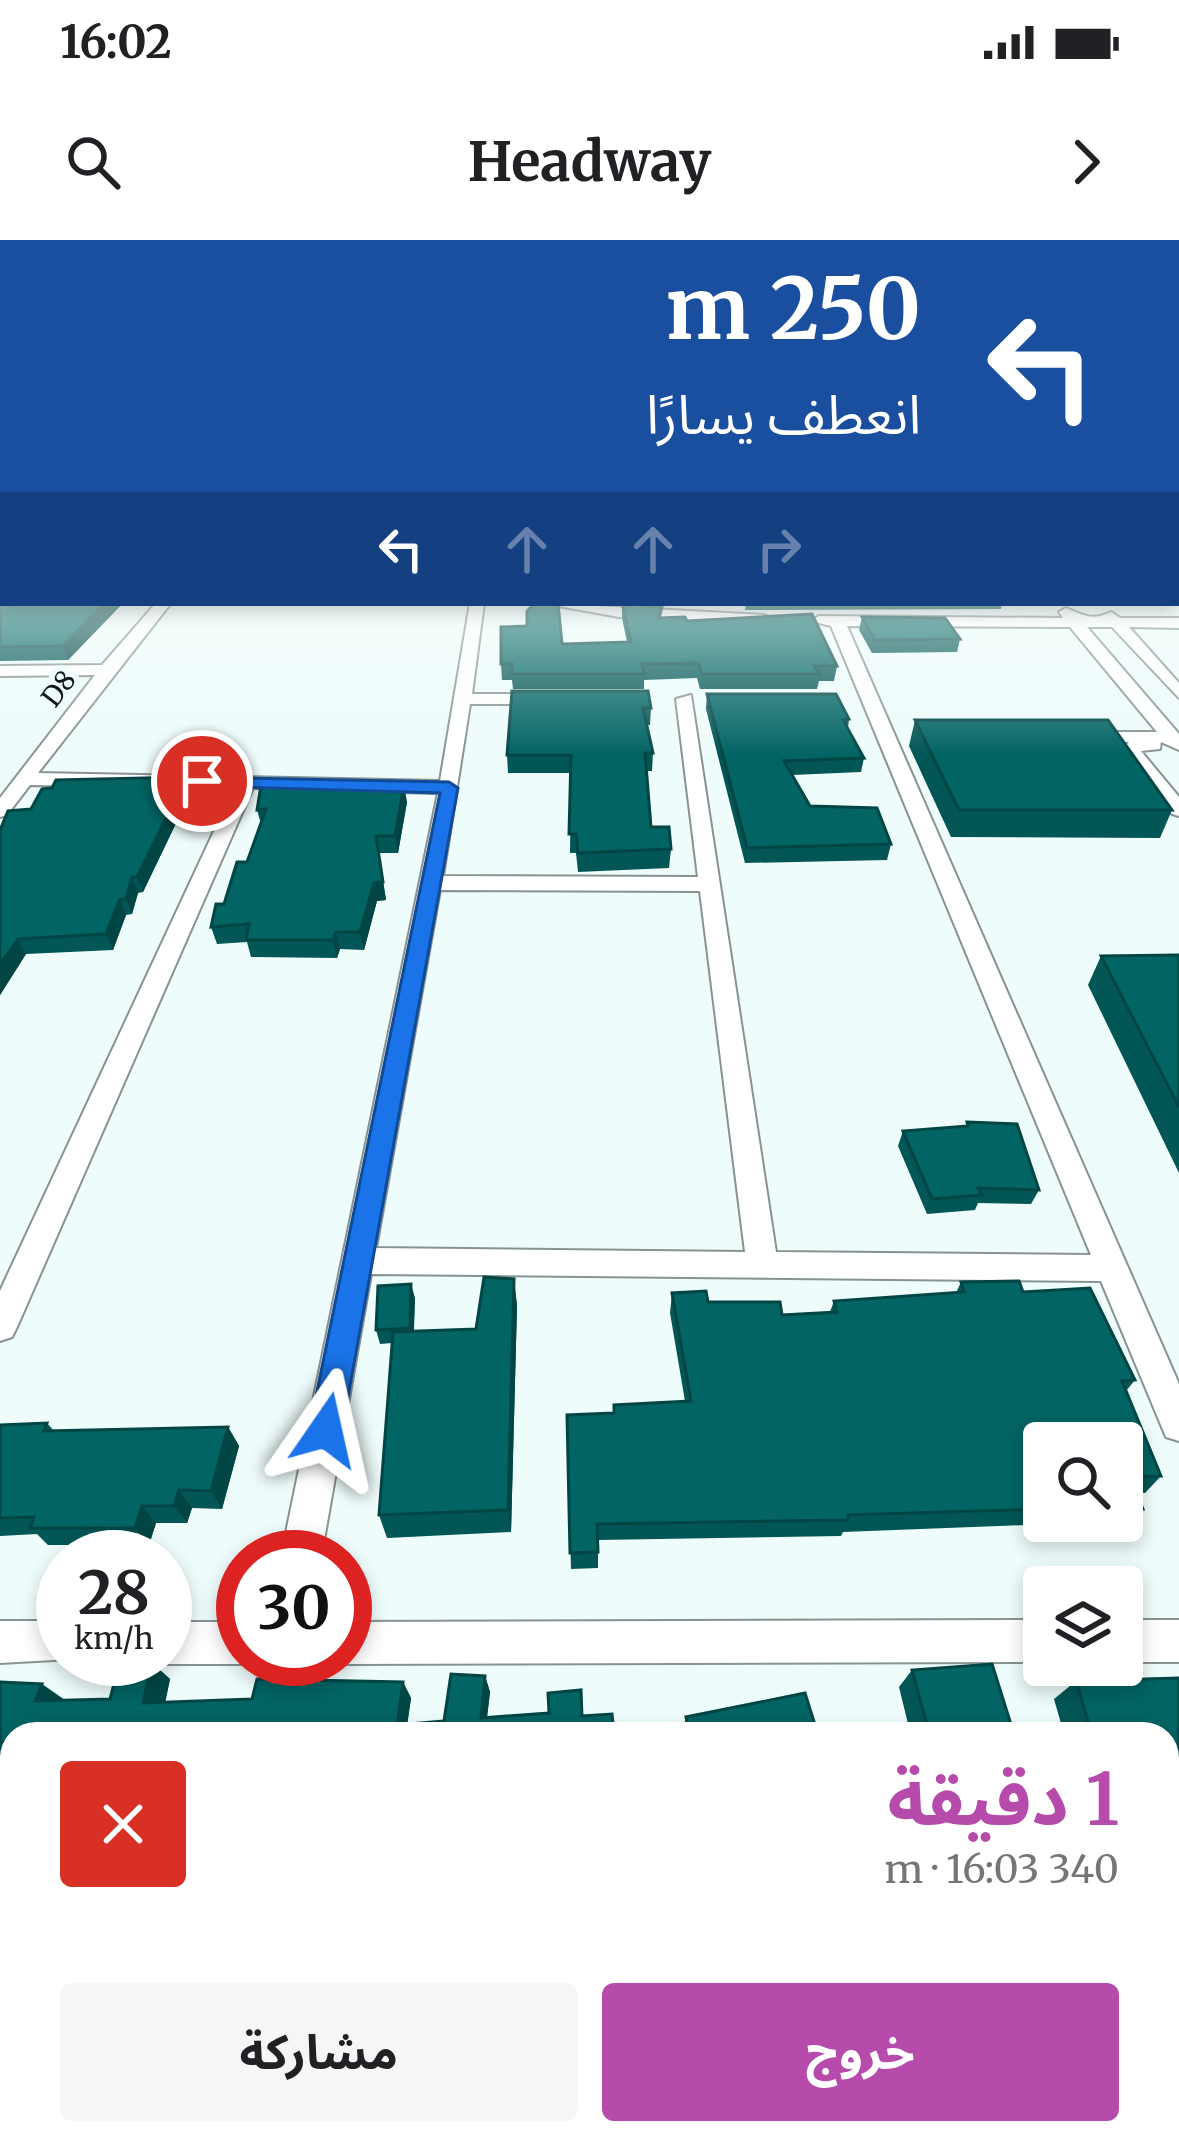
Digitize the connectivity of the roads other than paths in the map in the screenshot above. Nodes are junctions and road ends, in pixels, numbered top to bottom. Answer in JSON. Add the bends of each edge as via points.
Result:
{"nodes":[{"id":1,"x":161,"y":606,"type":"edge"},
{"id":2,"x":477,"y":606,"type":"edge"},
{"id":3,"x":576,"y":606,"type":"edge"},
{"id":4,"x":1021,"y":606,"type":"edge"},
{"id":5,"x":1101,"y":606,"type":"edge"},
{"id":6,"x":1066,"y":612,"type":"edge"},
{"id":7,"x":837,"y":621,"type":"junction"},
{"id":8,"x":1116,"y":623,"type":"junction"},
{"id":9,"x":1179,"y":623,"type":"edge"},
{"id":10,"x":107,"y":670,"type":"junction"},
{"id":11,"x":0,"y":671,"type":"edge"},
{"id":12,"x":1179,"y":692,"type":"edge"},
{"id":13,"x":464,"y":699,"type":"junction"},
{"id":14,"x":574,"y":699,"type":"edge"},
{"id":15,"x":685,"y":699,"type":"dead end"},
{"id":16,"x":1053,"y":737,"type":"edge"},
{"id":17,"x":1176,"y":743,"type":"edge"},
{"id":18,"x":24,"y":778,"type":"junction"},
{"id":19,"x":246,"y":782,"type":"junction"},
{"id":20,"x":1170,"y":786,"type":"edge"},
{"id":21,"x":449,"y":788,"type":"junction"},
{"id":22,"x":1179,"y":810,"type":"edge"},
{"id":23,"x":0,"y":811,"type":"edge"},
{"id":24,"x":431,"y":883,"type":"junction"},
{"id":25,"x":710,"y":884,"type":"junction"},
{"id":26,"x":358,"y":1261,"type":"junction"},
{"id":27,"x":762,"y":1264,"type":"junction"},
{"id":28,"x":1112,"y":1268,"type":"junction"},
{"id":29,"x":0,"y":1327,"type":"edge"},
{"id":30,"x":1179,"y":1425,"type":"edge"},
{"id":31,"x":307,"y":1530,"type":"edge"},
{"id":32,"x":1023,"y":1641,"type":"edge"},
{"id":33,"x":1143,"y":1641,"type":"edge"},
{"id":34,"x":1179,"y":1641,"type":"edge"},
{"id":35,"x":0,"y":1642,"type":"edge"},
{"id":36,"x":36,"y":1642,"type":"edge"},
{"id":37,"x":372,"y":1643,"type":"edge"}],
"edges":[{"from":1,"to":10,"type":"street","name":"D8"},
{"from":2,"to":13,"type":"street"},
{"from":3,"to":7,"type":"street"},
{"from":4,"to":6,"type":"street"},
{"from":5,"to":8,"type":"street"},
{"from":6,"to":7,"type":"street"},
{"from":6,"to":8,"type":"street"},
{"from":6,"to":17,"type":"street"},
{"from":7,"to":28,"type":"street","via":[[858,699],[898,736]]},
{"from":8,"to":9,"type":"street"},
{"from":8,"to":12,"type":"street"},
{"from":10,"to":11,"type":"street"},
{"from":10,"to":18,"type":"street","name":"D8"},
{"from":13,"to":14,"type":"street"},
{"from":13,"to":21,"type":"street"},
{"from":15,"to":25,"type":"street"},
{"from":16,"to":17,"type":"street"},
{"from":17,"to":20,"type":"street","via":[[1131,746]]},
{"from":18,"to":19,"type":"street"},
{"from":18,"to":23,"type":"street","name":"D8"},
{"from":19,"to":21,"type":"street"},
{"from":19,"to":29,"type":"street"},
{"from":20,"to":22,"type":"street"},
{"from":21,"to":24,"type":"street"},
{"from":24,"to":25,"type":"street"},
{"from":24,"to":26,"type":"street"},
{"from":25,"to":27,"type":"street"},
{"from":26,"to":27,"type":"street"},
{"from":26,"to":31,"type":"street"},
{"from":27,"to":28,"type":"street"},
{"from":28,"to":30,"type":"street"},
{"from":32,"to":37,"type":"street"},
{"from":33,"to":34,"type":"street"},
{"from":35,"to":36,"type":"street"}]}
